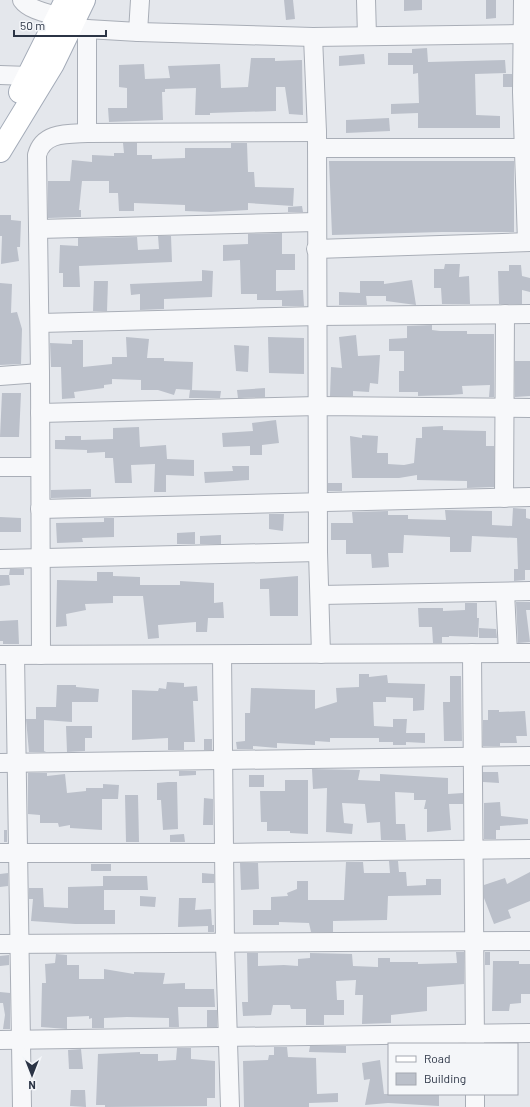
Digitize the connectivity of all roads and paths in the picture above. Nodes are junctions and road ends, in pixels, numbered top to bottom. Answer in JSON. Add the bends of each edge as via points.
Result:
{"nodes":[{"id":1,"x":22,"y":0,"type":"edge"},
{"id":2,"x":84,"y":0,"type":"edge"},
{"id":3,"x":140,"y":0,"type":"edge"},
{"id":4,"x":366,"y":0,"type":"edge"},
{"id":5,"x":526,"y":2,"type":"edge"},
{"id":6,"x":67,"y":19,"type":"edge"},
{"id":7,"x":138,"y":32,"type":"junction"},
{"id":8,"x":522,"y":34,"type":"junction"},
{"id":9,"x":367,"y":36,"type":"junction"},
{"id":10,"x":313,"y":37,"type":"junction"},
{"id":11,"x":0,"y":75,"type":"edge"},
{"id":12,"x":29,"y":76,"type":"junction"},
{"id":13,"x":526,"y":92,"type":"edge"},
{"id":14,"x":0,"y":128,"type":"edge"},
{"id":15,"x":87,"y":133,"type":"junction"},
{"id":16,"x":316,"y":140,"type":"junction"},
{"id":17,"x":527,"y":148,"type":"edge"},
{"id":18,"x":0,"y":151,"type":"edge"},
{"id":19,"x":316,"y":222,"type":"junction"},
{"id":20,"x":38,"y":230,"type":"junction"},
{"id":21,"x":528,"y":242,"type":"edge"},
{"id":22,"x":316,"y":249,"type":"junction"},
{"id":23,"x":505,"y":314,"type":"junction"},
{"id":24,"x":530,"y":314,"type":"edge"},
{"id":25,"x":318,"y":316,"type":"junction"},
{"id":26,"x":40,"y":323,"type":"junction"},
{"id":27,"x":40,"y":373,"type":"junction"},
{"id":28,"x":0,"y":376,"type":"edge"},
{"id":29,"x":318,"y":406,"type":"junction"},
{"id":30,"x":504,"y":408,"type":"junction"},
{"id":31,"x":530,"y":408,"type":"edge"},
{"id":32,"x":40,"y":413,"type":"junction"},
{"id":33,"x":0,"y":467,"type":"edge"},
{"id":34,"x":40,"y":467,"type":"junction"},
{"id":35,"x":530,"y":497,"type":"edge"},
{"id":36,"x":504,"y":498,"type":"junction"},
{"id":37,"x":318,"y":503,"type":"junction"},
{"id":38,"x":40,"y":509,"type":"junction"},
{"id":39,"x":318,"y":552,"type":"junction"},
{"id":40,"x":0,"y":559,"type":"edge"},
{"id":41,"x":40,"y":559,"type":"junction"},
{"id":42,"x":530,"y":591,"type":"edge"},
{"id":43,"x":505,"y":592,"type":"junction"},
{"id":44,"x":320,"y":595,"type":"junction"},
{"id":45,"x":508,"y":653,"type":"junction"},
{"id":46,"x":530,"y":653,"type":"edge"},
{"id":47,"x":41,"y":654,"type":"junction"},
{"id":48,"x":321,"y":654,"type":"junction"},
{"id":49,"x":472,"y":654,"type":"junction"},
{"id":50,"x":8,"y":655,"type":"edge"},
{"id":51,"x":222,"y":655,"type":"junction"},
{"id":52,"x":473,"y":756,"type":"junction"},
{"id":53,"x":530,"y":756,"type":"edge"},
{"id":54,"x":224,"y":760,"type":"junction"},
{"id":55,"x":9,"y":763,"type":"edge"},
{"id":56,"x":474,"y":849,"type":"junction"},
{"id":57,"x":530,"y":849,"type":"edge"},
{"id":58,"x":0,"y":853,"type":"edge"},
{"id":59,"x":19,"y":853,"type":"junction"},
{"id":60,"x":224,"y":853,"type":"junction"},
{"id":61,"x":474,"y":940,"type":"junction"},
{"id":62,"x":530,"y":940,"type":"edge"},
{"id":63,"x":0,"y":944,"type":"edge"},
{"id":64,"x":20,"y":944,"type":"junction"},
{"id":65,"x":224,"y":944,"type":"junction"},
{"id":66,"x":530,"y":1033,"type":"edge"},
{"id":67,"x":227,"y":1038,"type":"junction"},
{"id":68,"x":475,"y":1039,"type":"edge"},
{"id":69,"x":0,"y":1040,"type":"edge"},
{"id":70,"x":21,"y":1040,"type":"junction"},
{"id":71,"x":475,"y":1095,"type":"edge"},
{"id":72,"x":22,"y":1107,"type":"edge"},
{"id":73,"x":230,"y":1107,"type":"edge"},
{"id":74,"x":475,"y":1107,"type":"edge"}],
"edges":[{"from":1,"to":6,"type":"street","via":[[33,8]]},
{"from":2,"to":6,"type":"main road"},
{"from":3,"to":7,"type":"street"},
{"from":4,"to":9,"type":"street"},
{"from":5,"to":8,"type":"street"},
{"from":6,"to":7,"type":"street"},
{"from":6,"to":12,"type":"main road"},
{"from":6,"to":15,"type":"street"},
{"from":6,"to":18,"type":"main road","via":[[53,64]]},
{"from":7,"to":10,"type":"street"},
{"from":8,"to":9,"type":"street"},
{"from":8,"to":13,"type":"street"},
{"from":9,"to":10,"type":"street"},
{"from":10,"to":16,"type":"street"},
{"from":11,"to":12,"type":"street"},
{"from":12,"to":14,"type":"main road"},
{"from":13,"to":17,"type":"street"},
{"from":15,"to":16,"type":"street"},
{"from":15,"to":20,"type":"street","via":[[56,136],[48,139],[39,148]]},
{"from":16,"to":17,"type":"street"},
{"from":16,"to":19,"type":"street"},
{"from":17,"to":21,"type":"street"},
{"from":19,"to":20,"type":"street"},
{"from":19,"to":22,"type":"street"},
{"from":20,"to":26,"type":"street"},
{"from":21,"to":22,"type":"street"},
{"from":22,"to":25,"type":"street"},
{"from":23,"to":24,"type":"street"},
{"from":23,"to":25,"type":"street"},
{"from":23,"to":30,"type":"street"},
{"from":25,"to":26,"type":"street"},
{"from":25,"to":29,"type":"street"},
{"from":26,"to":27,"type":"street"},
{"from":27,"to":28,"type":"street"},
{"from":27,"to":32,"type":"street"},
{"from":29,"to":30,"type":"street"},
{"from":29,"to":32,"type":"street"},
{"from":29,"to":37,"type":"street"},
{"from":30,"to":31,"type":"street"},
{"from":30,"to":36,"type":"street"},
{"from":32,"to":34,"type":"street"},
{"from":33,"to":34,"type":"street"},
{"from":34,"to":38,"type":"street"},
{"from":35,"to":36,"type":"street"},
{"from":36,"to":37,"type":"street"},
{"from":37,"to":38,"type":"street"},
{"from":37,"to":39,"type":"street"},
{"from":38,"to":41,"type":"street"},
{"from":39,"to":41,"type":"street"},
{"from":39,"to":44,"type":"street"},
{"from":40,"to":41,"type":"street"},
{"from":41,"to":47,"type":"street"},
{"from":42,"to":43,"type":"street"},
{"from":43,"to":44,"type":"street"},
{"from":43,"to":45,"type":"street"},
{"from":44,"to":48,"type":"street"},
{"from":45,"to":46,"type":"street"},
{"from":45,"to":49,"type":"street"},
{"from":47,"to":50,"type":"street"},
{"from":47,"to":51,"type":"street"},
{"from":48,"to":49,"type":"street"},
{"from":48,"to":51,"type":"street"},
{"from":49,"to":52,"type":"street"},
{"from":50,"to":55,"type":"street"},
{"from":51,"to":54,"type":"street"},
{"from":52,"to":53,"type":"street"},
{"from":52,"to":54,"type":"street"},
{"from":52,"to":56,"type":"street"},
{"from":54,"to":55,"type":"street"},
{"from":54,"to":60,"type":"street"},
{"from":55,"to":59,"type":"street"},
{"from":56,"to":57,"type":"street"},
{"from":56,"to":60,"type":"street"},
{"from":56,"to":61,"type":"street"},
{"from":58,"to":59,"type":"street"},
{"from":59,"to":60,"type":"street"},
{"from":59,"to":64,"type":"street"},
{"from":60,"to":65,"type":"street"},
{"from":61,"to":62,"type":"street"},
{"from":61,"to":65,"type":"street"},
{"from":61,"to":68,"type":"street"},
{"from":63,"to":64,"type":"street"},
{"from":64,"to":65,"type":"street"},
{"from":64,"to":70,"type":"street"},
{"from":65,"to":67,"type":"street"},
{"from":66,"to":68,"type":"street"},
{"from":67,"to":68,"type":"street"},
{"from":67,"to":70,"type":"street"},
{"from":67,"to":73,"type":"street"},
{"from":69,"to":70,"type":"street"},
{"from":70,"to":72,"type":"street"},
{"from":71,"to":74,"type":"street"}]}
